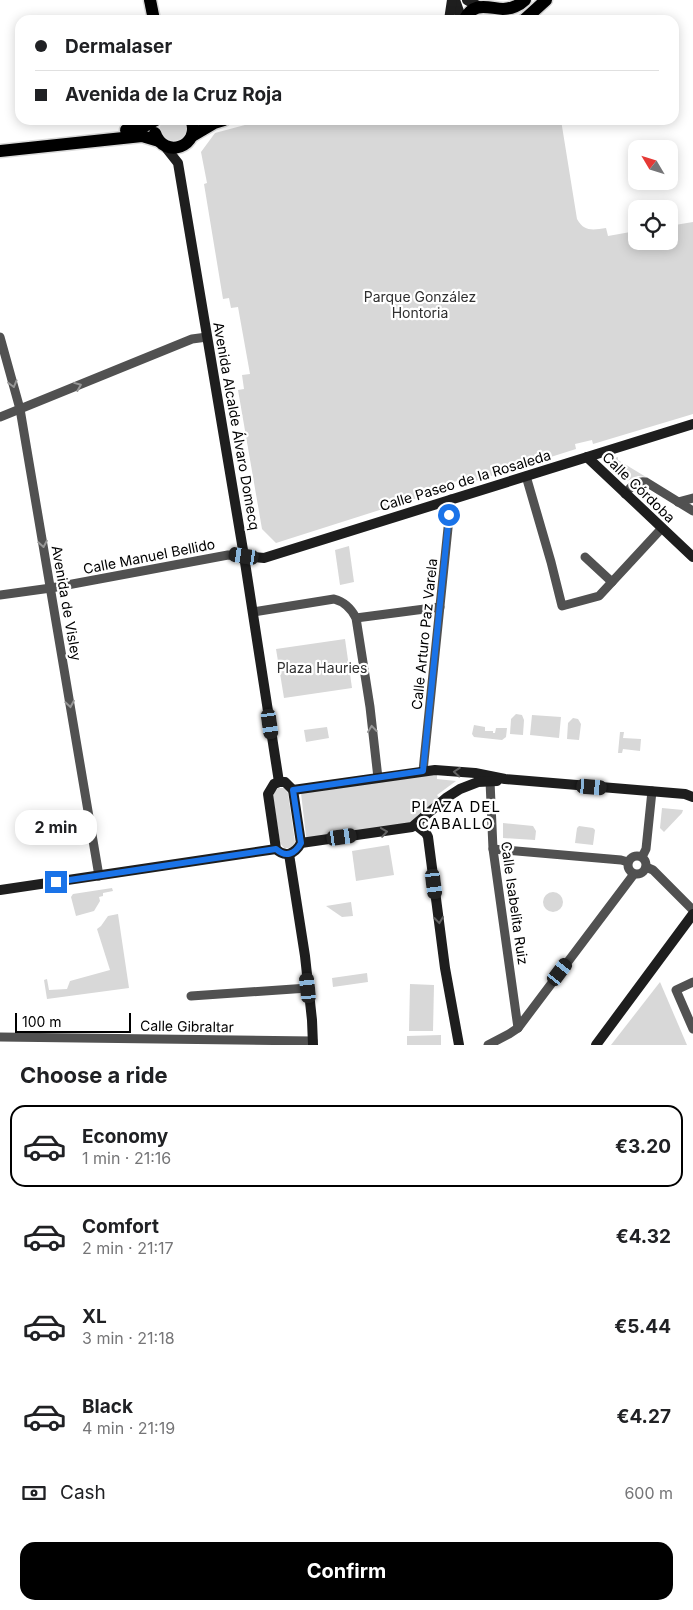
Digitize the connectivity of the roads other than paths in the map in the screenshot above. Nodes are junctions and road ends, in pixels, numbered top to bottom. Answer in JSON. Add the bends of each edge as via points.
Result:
{"nodes":[{"id":1,"x":150,"y":0,"type":"edge"},
{"id":2,"x":454,"y":0,"type":"edge"},
{"id":3,"x":468,"y":0,"type":"edge"},
{"id":4,"x":526,"y":0,"type":"edge"},
{"id":5,"x":546,"y":0,"type":"edge"},
{"id":6,"x":480,"y":6,"type":"junction"},
{"id":7,"x":496,"y":8,"type":"junction"},
{"id":8,"x":153,"y":15,"type":"edge"},
{"id":9,"x":450,"y":15,"type":"edge"},
{"id":10,"x":461,"y":15,"type":"edge"},
{"id":11,"x":467,"y":15,"type":"edge"},
{"id":12,"x":502,"y":15,"type":"edge"},
{"id":13,"x":530,"y":15,"type":"edge"},
{"id":14,"x":147,"y":125,"type":"edge"},
{"id":15,"x":156,"y":125,"type":"edge"},
{"id":16,"x":192,"y":125,"type":"edge"},
{"id":17,"x":208,"y":125,"type":"edge"},
{"id":18,"x":190,"y":138,"type":"junction"},
{"id":19,"x":0,"y":143,"type":"edge"},
{"id":20,"x":161,"y":143,"type":"junction"},
{"id":21,"x":0,"y":150,"type":"edge"},
{"id":22,"x":178,"y":163,"type":"junction"},
{"id":23,"x":0,"y":337,"type":"edge"},
{"id":24,"x":207,"y":337,"type":"junction"},
{"id":25,"x":20,"y":409,"type":"junction"},
{"id":26,"x":0,"y":417,"type":"edge"},
{"id":27,"x":693,"y":424,"type":"edge"},
{"id":28,"x":587,"y":456,"type":"junction"},
{"id":29,"x":526,"y":476,"type":"junction"},
{"id":30,"x":625,"y":494,"type":"junction"},
{"id":31,"x":693,"y":498,"type":"edge"},
{"id":32,"x":451,"y":499,"type":"junction"},
{"id":33,"x":678,"y":502,"type":"junction"},
{"id":34,"x":693,"y":511,"type":"edge"},
{"id":35,"x":662,"y":528,"type":"junction"},
{"id":36,"x":244,"y":556,"type":"junction"},
{"id":37,"x":585,"y":557,"type":"dead end"},
{"id":38,"x":693,"y":557,"type":"edge"},
{"id":39,"x":612,"y":582,"type":"junction"},
{"id":40,"x":51,"y":588,"type":"junction"},
{"id":41,"x":0,"y":594,"type":"edge"},
{"id":42,"x":440,"y":607,"type":"junction"},
{"id":43,"x":253,"y":612,"type":"junction"},
{"id":44,"x":356,"y":618,"type":"junction"},
{"id":45,"x":423,"y":771,"type":"junction"},
{"id":46,"x":378,"y":778,"type":"junction"},
{"id":47,"x":505,"y":779,"type":"junction"},
{"id":48,"x":279,"y":782,"type":"junction"},
{"id":49,"x":490,"y":782,"type":"junction"},
{"id":50,"x":293,"y":790,"type":"junction"},
{"id":51,"x":652,"y":792,"type":"junction"},
{"id":52,"x":690,"y":794,"type":"edge"},
{"id":53,"x":416,"y":825,"type":"junction"},
{"id":54,"x":301,"y":843,"type":"junction"},
{"id":55,"x":276,"y":849,"type":"junction"},
{"id":56,"x":493,"y":849,"type":"junction"},
{"id":57,"x":289,"y":854,"type":"junction"},
{"id":58,"x":642,"y":857,"type":"junction"},
{"id":59,"x":628,"y":862,"type":"junction"},
{"id":60,"x":646,"y":867,"type":"junction"},
{"id":61,"x":634,"y":874,"type":"junction"},
{"id":62,"x":99,"y":876,"type":"junction"},
{"id":63,"x":0,"y":890,"type":"edge"},
{"id":64,"x":693,"y":912,"type":"edge"},
{"id":65,"x":693,"y":982,"type":"edge"},
{"id":66,"x":308,"y":988,"type":"junction"},
{"id":67,"x":191,"y":996,"type":"dead end"},
{"id":68,"x":689,"y":1010,"type":"edge"},
{"id":69,"x":518,"y":1028,"type":"junction"},
{"id":70,"x":693,"y":1029,"type":"edge"},
{"id":71,"x":3,"y":1040,"type":"edge"},
{"id":72,"x":37,"y":1041,"type":"edge"},
{"id":73,"x":96,"y":1042,"type":"edge"},
{"id":74,"x":149,"y":1042,"type":"edge"},
{"id":75,"x":313,"y":1043,"type":"edge"},
{"id":76,"x":459,"y":1045,"type":"edge"},
{"id":77,"x":488,"y":1045,"type":"edge"},
{"id":78,"x":596,"y":1045,"type":"edge"}],
"edges":[{"from":1,"to":8,"type":"main road"},
{"from":2,"to":9,"type":"main road"},
{"from":2,"to":10,"type":"main road"},
{"from":3,"to":6,"type":"main road"},
{"from":4,"to":7,"type":"main road","via":[[514,7]]},
{"from":5,"to":13,"type":"main road"},
{"from":6,"to":7,"type":"main road"},
{"from":6,"to":11,"type":"main road"},
{"from":7,"to":12,"type":"main road"},
{"from":14,"to":19,"type":"main road"},
{"from":15,"to":20,"type":"main road"},
{"from":16,"to":18,"type":"main road"},
{"from":17,"to":18,"type":"main road"},
{"from":18,"to":20,"type":"main road","via":[[178,148]]},
{"from":18,"to":22,"type":"main road"},
{"from":20,"to":21,"type":"main road","via":[[142,136]]},
{"from":20,"to":22,"type":"main road","name":"Avenida Alcalde Álvaro Domecq"},
{"from":22,"to":24,"type":"main road","name":"Avenida Alcalde Álvaro Domecq"},
{"from":23,"to":25,"type":"street","name":"Avenida de Visley","one_way":true},
{"from":25,"to":24,"type":"street","one_way":true,"via":[[188,340]]},
{"from":24,"to":36,"type":"main road","name":"Avenida Alcalde Álvaro Domecq"},
{"from":25,"to":26,"type":"street"},
{"from":25,"to":40,"type":"street","name":"Avenida de Visley","one_way":true},
{"from":27,"to":28,"type":"main road","name":"Calle Paseo de la Rosaleda"},
{"from":28,"to":29,"type":"main road","name":"Calle Paseo de la Rosaleda"},
{"from":28,"to":30,"type":"main road","name":"Calle Córdoba"},
{"from":29,"to":32,"type":"main road","name":"Calle Paseo de la Rosaleda"},
{"from":29,"to":39,"type":"street","via":[[562,606],[599,596]]},
{"from":30,"to":33,"type":"street","via":[[640,481]]},
{"from":30,"to":35,"type":"main road","name":"Calle Córdoba"},
{"from":31,"to":33,"type":"street"},
{"from":32,"to":36,"type":"main road","name":"Calle Paseo de la Rosaleda","via":[[264,558]]},
{"from":32,"to":42,"type":"street","name":"Calle Arturo Paz Varela"},
{"from":33,"to":34,"type":"street"},
{"from":35,"to":38,"type":"main road","name":"Calle Córdoba"},
{"from":35,"to":39,"type":"street"},
{"from":36,"to":40,"type":"street","name":"Calle Manuel Bellido","via":[[228,555]]},
{"from":36,"to":43,"type":"main road","name":"Avenida Alcalde Álvaro Domecq"},
{"from":37,"to":39,"type":"street"},
{"from":40,"to":41,"type":"street","name":"Calle Manuel Bellido"},
{"from":40,"to":62,"type":"street","name":"Avenida de Visley","one_way":true},
{"from":42,"to":44,"type":"street"},
{"from":42,"to":45,"type":"street","name":"Calle Arturo Paz Varela"},
{"from":43,"to":44,"type":"street","via":[[334,599],[347,605]]},
{"from":43,"to":48,"type":"main road","name":"Avenida Alcalde Álvaro Domecq"},
{"from":46,"to":44,"type":"street","one_way":true},
{"from":45,"to":46,"type":"main road"},
{"from":47,"to":45,"type":"main road","one_way":true,"via":[[475,773]]},
{"from":46,"to":50,"type":"main road"},
{"from":47,"to":49,"type":"main road"},
{"from":47,"to":51,"type":"main road"},
{"from":48,"to":50,"type":"main road","via":[[285,782]]},
{"from":48,"to":55,"type":"main road","via":[[270,788],[268,794]]},
{"from":49,"to":53,"type":"main road","via":[[478,782],[460,789]]},
{"from":49,"to":56,"type":"street","name":"Calle Isabelita Ruiz"},
{"from":50,"to":54,"type":"main road"},
{"from":51,"to":52,"type":"main road"},
{"from":51,"to":58,"type":"street","via":[[646,849]]},
{"from":54,"to":53,"type":"main road","one_way":true},
{"from":53,"to":76,"type":"main road","one_way":true,"via":[[428,837]]},
{"from":54,"to":57,"type":"main road"},
{"from":55,"to":57,"type":"main road"},
{"from":55,"to":62,"type":"main road"},
{"from":56,"to":59,"type":"street"},
{"from":56,"to":69,"type":"street","name":"Calle Isabelita Ruiz"},
{"from":57,"to":66,"type":"main road"},
{"from":58,"to":59,"type":"street","via":[[636,856]]},
{"from":58,"to":60,"type":"street"},
{"from":59,"to":61,"type":"street","via":[[629,870]]},
{"from":60,"to":61,"type":"street"},
{"from":60,"to":64,"type":"street","via":[[653,870]]},
{"from":61,"to":69,"type":"street"},
{"from":62,"to":63,"type":"main road"},
{"from":64,"to":78,"type":"main road"},
{"from":65,"to":68,"type":"street","via":[[676,990]]},
{"from":66,"to":67,"type":"street"},
{"from":66,"to":75,"type":"main road"},
{"from":68,"to":70,"type":"street"},
{"from":69,"to":77,"type":"street"},
{"from":71,"to":72,"type":"street","name":"Calle Gibraltar"},
{"from":72,"to":73,"type":"street","name":"Calle Gibraltar"},
{"from":73,"to":74,"type":"street","name":"Calle Gibraltar"},
{"from":74,"to":75,"type":"street","name":"Calle Gibraltar"}]}
